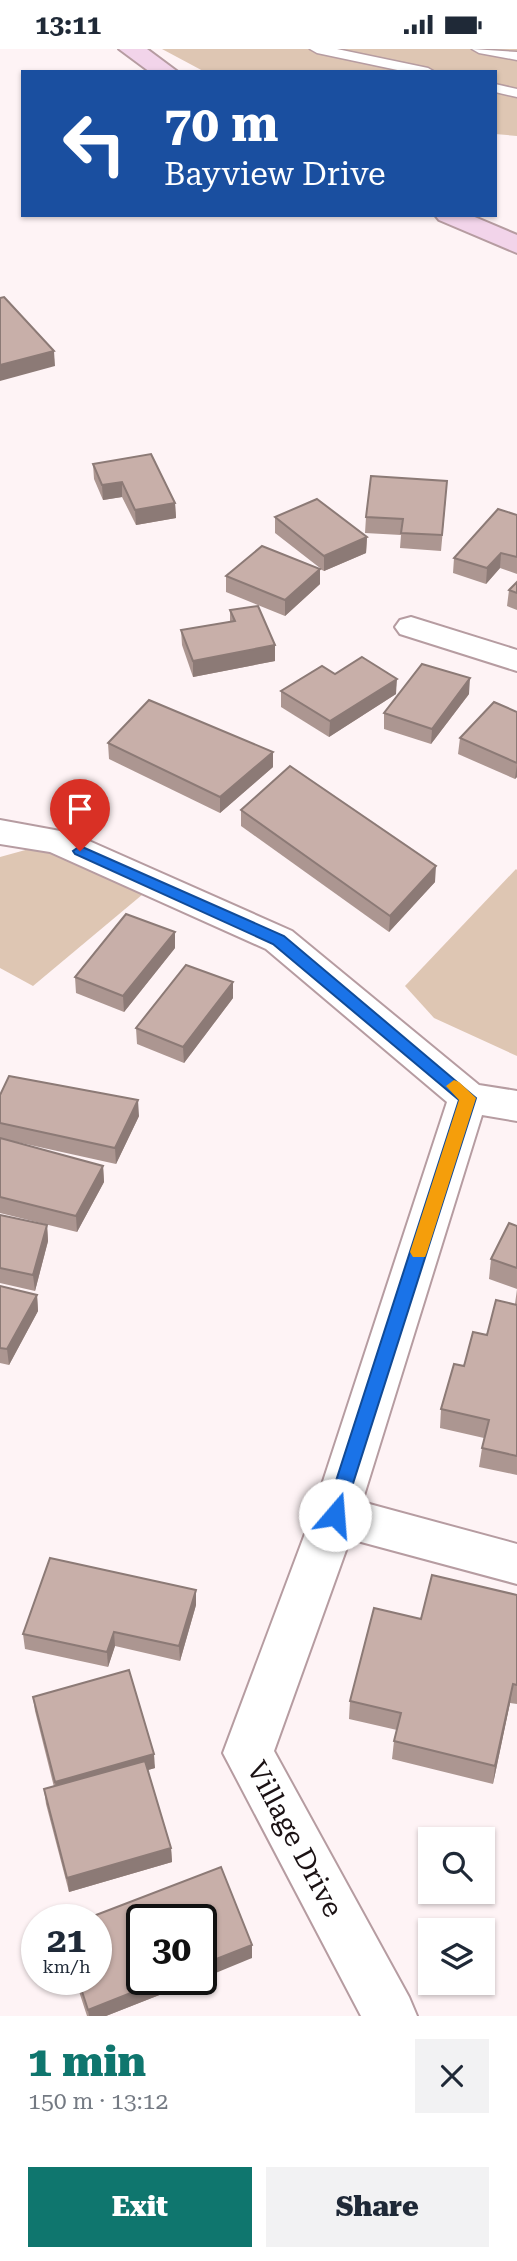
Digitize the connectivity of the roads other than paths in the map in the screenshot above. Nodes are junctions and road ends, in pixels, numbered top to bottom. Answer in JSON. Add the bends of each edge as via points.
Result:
{"nodes":[{"id":1,"x":131,"y":49,"type":"edge"},
{"id":2,"x":317,"y":49,"type":"edge"},
{"id":3,"x":479,"y":49,"type":"edge"},
{"id":4,"x":517,"y":56,"type":"edge"},
{"id":5,"x":163,"y":70,"type":"edge"},
{"id":6,"x":418,"y":70,"type":"edge"},
{"id":7,"x":497,"y":88,"type":"edge"},
{"id":8,"x":517,"y":93,"type":"edge"},
{"id":9,"x":453,"y":217,"type":"edge"},
{"id":10,"x":517,"y":245,"type":"edge"},
{"id":11,"x":411,"y":627,"type":"dead end"},
{"id":12,"x":517,"y":660,"type":"edge"},
{"id":13,"x":0,"y":832,"type":"edge"},
{"id":14,"x":468,"y":1098,"type":"junction"},
{"id":15,"x":517,"y":1106,"type":"edge"},
{"id":16,"x":335,"y":1515,"type":"junction"},
{"id":17,"x":517,"y":1564,"type":"edge"},
{"id":18,"x":390,"y":2016,"type":"edge"}],
"edges":[{"from":1,"to":5,"type":"street"},
{"from":2,"to":6,"type":"lane"},
{"from":3,"to":4,"type":"lane"},
{"from":7,"to":8,"type":"lane"},
{"from":9,"to":10,"type":"street"},
{"from":11,"to":12,"type":"street"},
{"from":13,"to":14,"type":"street","via":[[58,841],[279,940]]},
{"from":14,"to":15,"type":"street"},
{"from":14,"to":16,"type":"street","name":"Village Drive"},
{"from":16,"to":17,"type":"street"},
{"from":16,"to":18,"type":"street","name":"Village Drive","via":[[248,1753]]}]}
